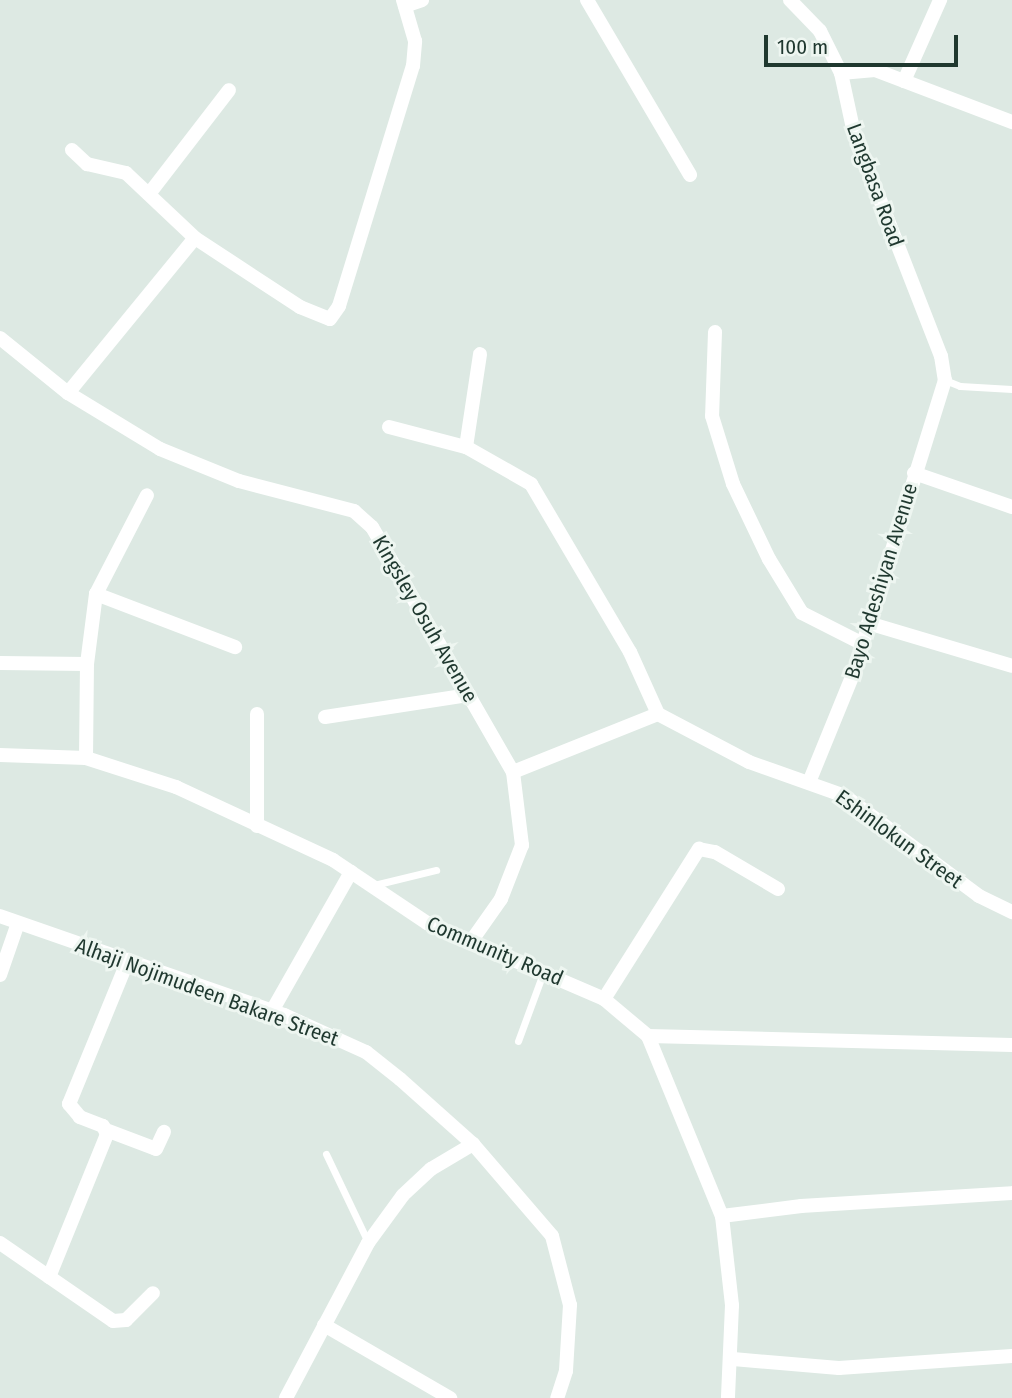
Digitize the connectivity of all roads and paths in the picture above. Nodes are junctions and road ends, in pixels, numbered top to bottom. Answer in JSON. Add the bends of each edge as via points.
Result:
{"nodes":[{"id":1,"x":422,"y":0,"type":"edge"},
{"id":2,"x":587,"y":0,"type":"edge"},
{"id":3,"x":790,"y":0,"type":"edge"},
{"id":4,"x":940,"y":0,"type":"edge"},
{"id":5,"x":404,"y":3,"type":"edge"},
{"id":6,"x":841,"y":73,"type":"junction"},
{"id":7,"x":905,"y":81,"type":"junction"},
{"id":8,"x":229,"y":90,"type":"dead end"},
{"id":9,"x":1012,"y":122,"type":"edge"},
{"id":10,"x":72,"y":150,"type":"dead end"},
{"id":11,"x":690,"y":175,"type":"dead end"},
{"id":12,"x":149,"y":194,"type":"junction"},
{"id":13,"x":195,"y":238,"type":"junction"},
{"id":14,"x":715,"y":332,"type":"dead end"},
{"id":15,"x":0,"y":338,"type":"edge"},
{"id":16,"x":480,"y":354,"type":"dead end"},
{"id":17,"x":945,"y":380,"type":"junction"},
{"id":18,"x":1012,"y":389,"type":"edge"},
{"id":19,"x":68,"y":393,"type":"junction"},
{"id":20,"x":389,"y":427,"type":"dead end"},
{"id":21,"x":466,"y":447,"type":"junction"},
{"id":22,"x":914,"y":473,"type":"junction"},
{"id":23,"x":147,"y":495,"type":"dead end"},
{"id":24,"x":1012,"y":507,"type":"edge"},
{"id":25,"x":96,"y":594,"type":"junction"},
{"id":26,"x":868,"y":623,"type":"junction"},
{"id":27,"x":863,"y":644,"type":"junction"},
{"id":28,"x":235,"y":647,"type":"dead end"},
{"id":29,"x":0,"y":663,"type":"edge"},
{"id":30,"x":87,"y":664,"type":"junction"},
{"id":31,"x":1012,"y":666,"type":"edge"},
{"id":32,"x":469,"y":695,"type":"junction"},
{"id":33,"x":257,"y":714,"type":"dead end"},
{"id":34,"x":658,"y":714,"type":"junction"},
{"id":35,"x":325,"y":717,"type":"dead end"},
{"id":36,"x":0,"y":755,"type":"edge"},
{"id":37,"x":86,"y":758,"type":"junction"},
{"id":38,"x":513,"y":772,"type":"junction"},
{"id":39,"x":810,"y":780,"type":"junction"},
{"id":40,"x":257,"y":826,"type":"junction"},
{"id":41,"x":436,"y":870,"type":"dead end"},
{"id":42,"x":351,"y":872,"type":"junction"},
{"id":43,"x":370,"y":886,"type":"junction"},
{"id":44,"x":778,"y":889,"type":"dead end"},
{"id":45,"x":1012,"y":912,"type":"edge"},
{"id":46,"x":0,"y":916,"type":"edge"},
{"id":47,"x":18,"y":923,"type":"junction"},
{"id":48,"x":470,"y":943,"type":"junction"},
{"id":49,"x":128,"y":960,"type":"junction"},
{"id":50,"x":542,"y":973,"type":"junction"},
{"id":51,"x":0,"y":975,"type":"edge"},
{"id":52,"x":604,"y":999,"type":"junction"},
{"id":53,"x":272,"y":1011,"type":"junction"},
{"id":54,"x":648,"y":1036,"type":"junction"},
{"id":55,"x":519,"y":1041,"type":"dead end"},
{"id":56,"x":1012,"y":1045,"type":"edge"},
{"id":57,"x":106,"y":1130,"type":"junction"},
{"id":58,"x":164,"y":1132,"type":"dead end"},
{"id":59,"x":473,"y":1144,"type":"junction"},
{"id":60,"x":326,"y":1154,"type":"dead end"},
{"id":61,"x":1012,"y":1193,"type":"edge"},
{"id":62,"x":722,"y":1216,"type":"junction"},
{"id":63,"x":0,"y":1243,"type":"edge"},
{"id":64,"x":368,"y":1243,"type":"junction"},
{"id":65,"x":49,"y":1277,"type":"junction"},
{"id":66,"x":153,"y":1293,"type":"dead end"},
{"id":67,"x":324,"y":1325,"type":"junction"},
{"id":68,"x":1012,"y":1356,"type":"edge"},
{"id":69,"x":733,"y":1359,"type":"junction"},
{"id":70,"x":286,"y":1398,"type":"edge"},
{"id":71,"x":450,"y":1398,"type":"edge"},
{"id":72,"x":557,"y":1398,"type":"edge"},
{"id":73,"x":728,"y":1398,"type":"edge"}],
"edges":[{"from":1,"to":5,"type":"street"},
{"from":2,"to":11,"type":"street"},
{"from":3,"to":6,"type":"street","name":"Langbasa Road","via":[[820,31]]},
{"from":4,"to":7,"type":"street"},
{"from":5,"to":13,"type":"street","via":[[415,41],[413,66],[333,317],[300,307]]},
{"from":6,"to":7,"type":"street","via":[[875,70]]},
{"from":6,"to":17,"type":"street","name":"Langbasa Road","via":[[854,133],[941,356]]},
{"from":7,"to":9,"type":"street"},
{"from":8,"to":12,"type":"street"},
{"from":10,"to":12,"type":"street","via":[[88,164],[125,173]]},
{"from":12,"to":13,"type":"street"},
{"from":13,"to":19,"type":"street"},
{"from":14,"to":27,"type":"street","via":[[712,416],[733,484],[773,567],[802,613]]},
{"from":15,"to":19,"type":"street","name":"Kingsley Osuh Avenue"},
{"from":16,"to":21,"type":"street"},
{"from":17,"to":18,"type":"lane","via":[[960,386]]},
{"from":17,"to":22,"type":"street","name":"Bayo Adeshiyan Avenue"},
{"from":19,"to":32,"type":"street","name":"Kingsley Osuh Avenue","via":[[136,436],[197,466],[340,506],[364,518]]},
{"from":20,"to":21,"type":"street"},
{"from":21,"to":34,"type":"street","via":[[525,478],[539,495],[630,652]]},
{"from":22,"to":24,"type":"street"},
{"from":22,"to":26,"type":"street","name":"Bayo Adeshiyan Avenue"},
{"from":23,"to":25,"type":"street"},
{"from":25,"to":28,"type":"street"},
{"from":25,"to":30,"type":"street"},
{"from":26,"to":27,"type":"street","name":"Bayo Adeshiyan Avenue"},
{"from":26,"to":31,"type":"street"},
{"from":27,"to":39,"type":"street","name":"Bayo Adeshiyan Avenue"},
{"from":29,"to":30,"type":"street"},
{"from":30,"to":37,"type":"street"},
{"from":32,"to":35,"type":"street"},
{"from":32,"to":38,"type":"street","name":"Kingsley Osuh Avenue"},
{"from":33,"to":40,"type":"street"},
{"from":34,"to":38,"type":"street"},
{"from":34,"to":39,"type":"street","name":"Eshinlokun Street","via":[[749,762]]},
{"from":36,"to":37,"type":"street","name":"Community Road"},
{"from":37,"to":40,"type":"street","name":"Community Road","via":[[176,787]]},
{"from":38,"to":48,"type":"street","name":"Kingsley Osuh Avenue","via":[[522,845],[501,899]]},
{"from":39,"to":45,"type":"street","name":"Eshinlokun Street","via":[[845,796],[979,896]]},
{"from":40,"to":42,"type":"street","name":"Community Road"},
{"from":41,"to":43,"type":"lane"},
{"from":42,"to":43,"type":"street","name":"Community Road"},
{"from":42,"to":53,"type":"street"},
{"from":43,"to":48,"type":"street","name":"Community Road","via":[[401,909]]},
{"from":44,"to":52,"type":"street","via":[[715,852],[699,849]]},
{"from":46,"to":47,"type":"street","name":"Alhaji Nojimudeen Bakare Street"},
{"from":47,"to":49,"type":"street","name":"Alhaji Nojimudeen Bakare Street"},
{"from":47,"to":51,"type":"street"},
{"from":48,"to":50,"type":"street","name":"Community Road"},
{"from":49,"to":53,"type":"street","name":"Alhaji Nojimudeen Bakare Street"},
{"from":49,"to":57,"type":"street","via":[[69,1104]]},
{"from":50,"to":52,"type":"street","name":"Community Road"},
{"from":50,"to":55,"type":"lane"},
{"from":52,"to":54,"type":"street","name":"Community Road"},
{"from":53,"to":59,"type":"street","name":"Alhaji Nojimudeen Bakare Street","via":[[366,1052]]},
{"from":54,"to":56,"type":"street"},
{"from":54,"to":62,"type":"street"},
{"from":57,"to":58,"type":"street","via":[[156,1149]]},
{"from":57,"to":65,"type":"street"},
{"from":59,"to":64,"type":"street","via":[[412,1185]]},
{"from":59,"to":72,"type":"street","name":"Alhaji Nojimudeen Bakare Street","via":[[544,1224],[561,1261],[569,1289],[569,1326],[566,1371]]},
{"from":60,"to":64,"type":"lane"},
{"from":61,"to":62,"type":"street","via":[[801,1206]]},
{"from":62,"to":69,"type":"street","via":[[730,1268]]},
{"from":63,"to":65,"type":"street"},
{"from":64,"to":67,"type":"street"},
{"from":65,"to":66,"type":"street","via":[[118,1322],[126,1320]]},
{"from":67,"to":70,"type":"street"},
{"from":67,"to":71,"type":"street"},
{"from":68,"to":69,"type":"street","via":[[839,1368]]},
{"from":69,"to":73,"type":"street"}]}
